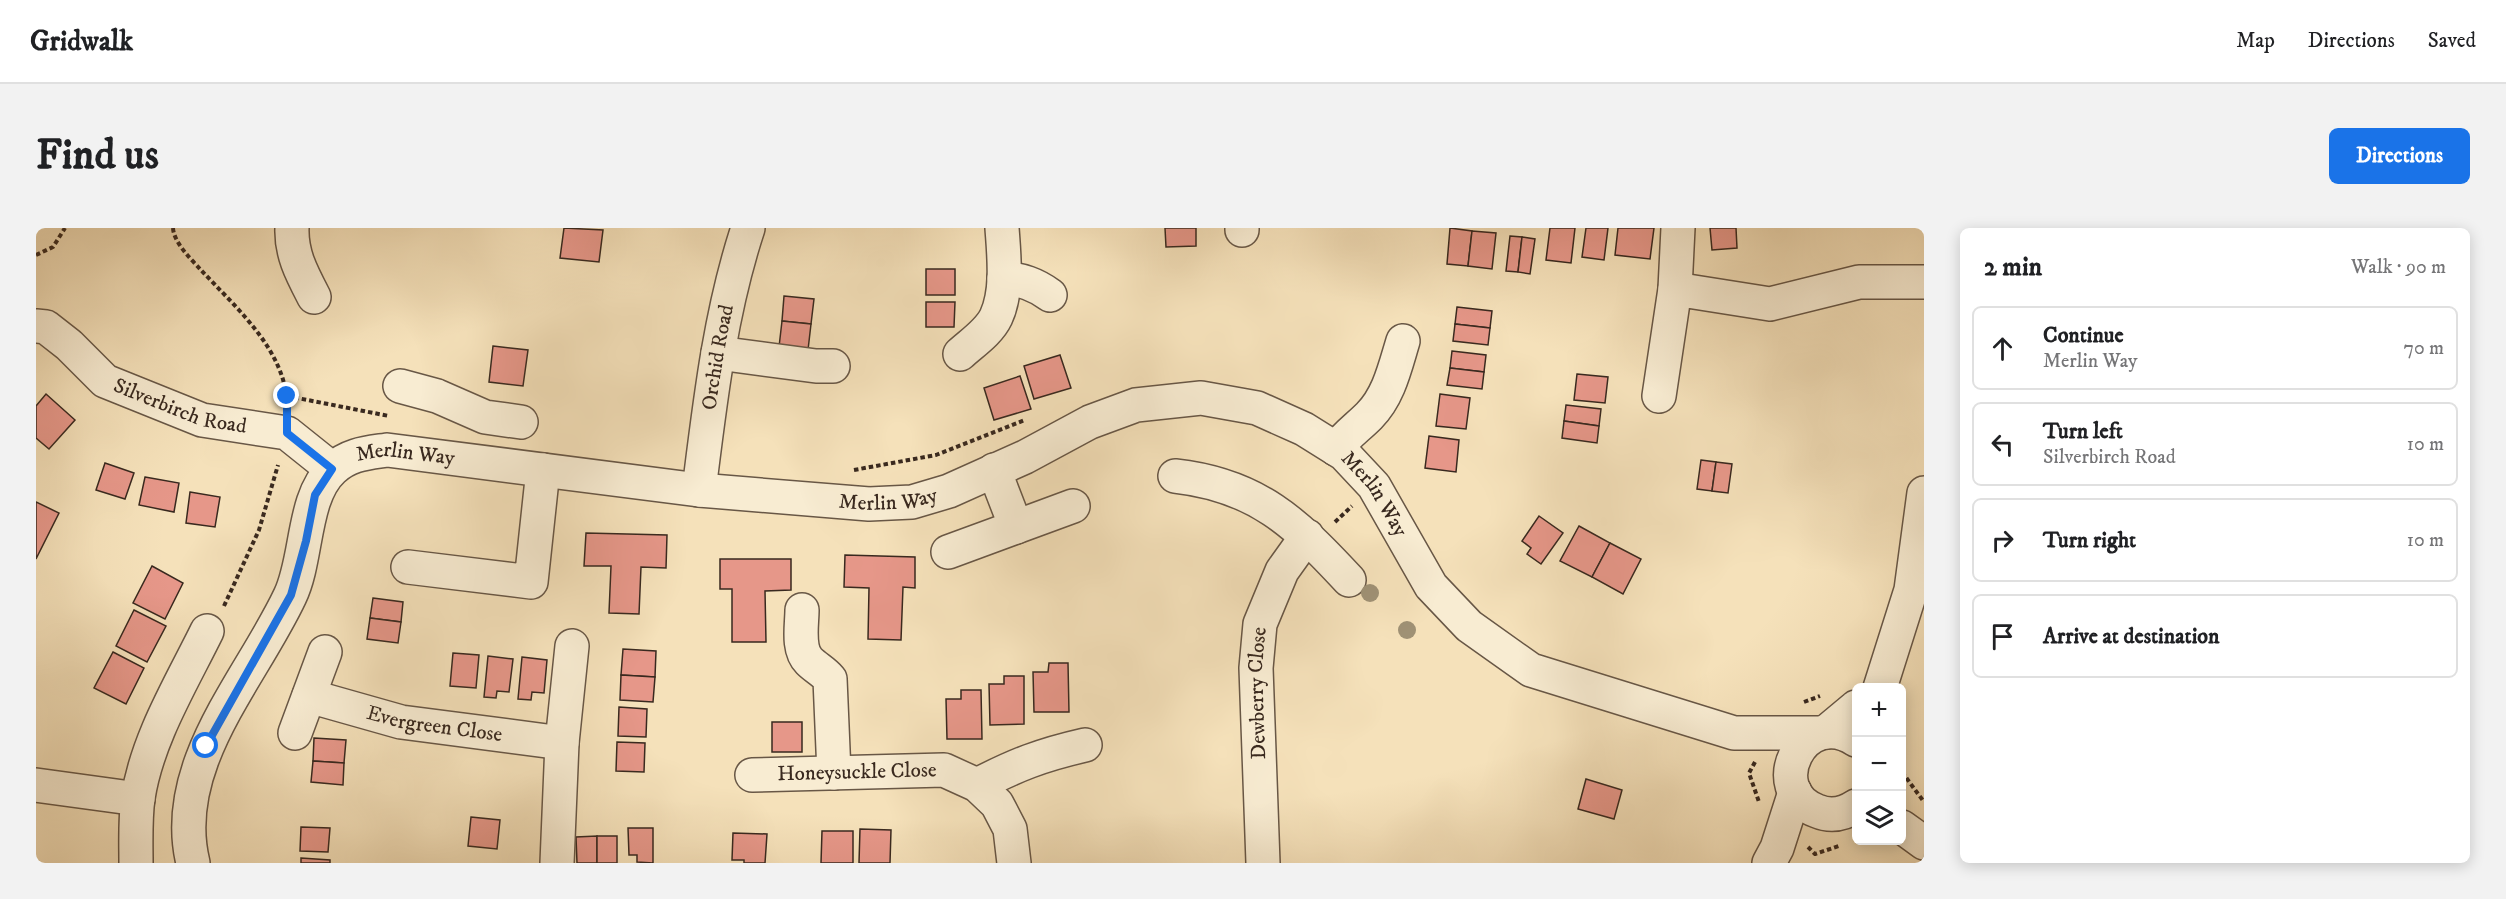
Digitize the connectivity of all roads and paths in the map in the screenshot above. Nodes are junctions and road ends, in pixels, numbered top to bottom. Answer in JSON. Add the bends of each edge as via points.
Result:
{"nodes":[{"id":1,"x":65,"y":228,"type":"edge"},
{"id":2,"x":173,"y":228,"type":"edge"},
{"id":3,"x":292,"y":228,"type":"edge"},
{"id":4,"x":1678,"y":228,"type":"edge"},
{"id":5,"x":741,"y":230,"type":"edge"},
{"id":6,"x":1002,"y":236,"type":"edge"},
{"id":7,"x":36,"y":255,"type":"edge"},
{"id":8,"x":1004,"y":278,"type":"junction"},
{"id":9,"x":1924,"y":282,"type":"edge"},
{"id":10,"x":1675,"y":289,"type":"junction"},
{"id":11,"x":1050,"y":296,"type":"dead end"},
{"id":12,"x":314,"y":297,"type":"dead end"},
{"id":13,"x":36,"y":326,"type":"edge"},
{"id":14,"x":1403,"y":341,"type":"dead end"},
{"id":15,"x":718,"y":353,"type":"junction"},
{"id":16,"x":960,"y":354,"type":"dead end"},
{"id":17,"x":833,"y":366,"type":"dead end"},
{"id":18,"x":400,"y":386,"type":"dead end"},
{"id":19,"x":1659,"y":396,"type":"dead end"},
{"id":20,"x":485,"y":417,"type":"junction"},
{"id":21,"x":521,"y":422,"type":"dead end"},
{"id":22,"x":287,"y":433,"type":"junction"},
{"id":23,"x":1336,"y":449,"type":"junction"},
{"id":24,"x":479,"y":462,"type":"junction"},
{"id":25,"x":332,"y":469,"type":"junction"},
{"id":26,"x":543,"y":470,"type":"junction"},
{"id":27,"x":994,"y":470,"type":"junction"},
{"id":28,"x":1175,"y":476,"type":"dead end"},
{"id":29,"x":1374,"y":486,"type":"junction"},
{"id":30,"x":699,"y":490,"type":"junction"},
{"id":31,"x":1924,"y":493,"type":"edge"},
{"id":32,"x":1073,"y":506,"type":"dead end"},
{"id":33,"x":1016,"y":527,"type":"junction"},
{"id":34,"x":1310,"y":539,"type":"junction"},
{"id":35,"x":948,"y":552,"type":"dead end"},
{"id":36,"x":408,"y":567,"type":"dead end"},
{"id":37,"x":1349,"y":580,"type":"dead end"},
{"id":38,"x":802,"y":610,"type":"dead end"},
{"id":39,"x":207,"y":631,"type":"dead end"},
{"id":40,"x":572,"y":646,"type":"dead end"},
{"id":41,"x":325,"y":652,"type":"dead end"},
{"id":42,"x":1880,"y":683,"type":"edge"},
{"id":43,"x":309,"y":696,"type":"junction"},
{"id":44,"x":1852,"y":713,"type":"edge"},
{"id":45,"x":295,"y":732,"type":"dead end"},
{"id":46,"x":1734,"y":733,"type":"junction"},
{"id":47,"x":1834,"y":735,"type":"edge"},
{"id":48,"x":562,"y":743,"type":"junction"},
{"id":49,"x":1084,"y":746,"type":"dead end"},
{"id":50,"x":834,"y":773,"type":"junction"},
{"id":51,"x":752,"y":775,"type":"dead end"},
{"id":52,"x":1906,"y":781,"type":"edge"},
{"id":53,"x":36,"y":785,"type":"edge"},
{"id":54,"x":977,"y":785,"type":"junction"},
{"id":55,"x":1793,"y":787,"type":"junction"},
{"id":56,"x":138,"y":799,"type":"junction"},
{"id":57,"x":1924,"y":802,"type":"edge"},
{"id":58,"x":1849,"y":811,"type":"edge"},
{"id":59,"x":136,"y":850,"type":"edge"},
{"id":60,"x":1773,"y":855,"type":"edge"},
{"id":61,"x":193,"y":863,"type":"edge"},
{"id":62,"x":557,"y":863,"type":"edge"},
{"id":63,"x":1014,"y":863,"type":"edge"},
{"id":64,"x":1263,"y":863,"type":"edge"}],
"edges":[{"from":1,"to":7,"type":"path","via":[[52,247]]},
{"from":2,"to":22,"type":"path","via":[[187,255],[245,318],[274,357],[287,396]]},
{"from":3,"to":12,"type":"street","via":[[297,264]]},
{"from":4,"to":10,"type":"street"},
{"from":5,"to":15,"type":"street","name":"Orchid Road"},
{"from":6,"to":8,"type":"street"},
{"from":8,"to":11,"type":"street","via":[[1037,285]]},
{"from":8,"to":16,"type":"street","via":[[995,318]]},
{"from":9,"to":10,"type":"street","via":[[1859,282],[1770,304]]},
{"from":10,"to":19,"type":"street"},
{"from":13,"to":22,"type":"street","name":"Silverbirch Road","via":[[46,327],[69,345],[105,381],[202,420]]},
{"from":14,"to":23,"type":"street","via":[[1390,385],[1370,415]]},
{"from":15,"to":17,"type":"street"},
{"from":15,"to":30,"type":"street","name":"Orchid Road"},
{"from":18,"to":20,"type":"street","via":[[437,396]]},
{"from":20,"to":21,"type":"street"},
{"from":20,"to":24,"type":"street"},
{"from":22,"to":25,"type":"street","name":"Silverbirch Road"},
{"from":23,"to":27,"type":"street","name":"Merlin Way","via":[[1304,429],[1257,408],[1201,398],[1136,405],[1090,422]]},
{"from":23,"to":29,"type":"street","name":"Merlin Way"},
{"from":24,"to":25,"type":"street","name":"Merlin Way","via":[[387,450],[356,454]]},
{"from":24,"to":26,"type":"street","name":"Merlin Way"},
{"from":25,"to":61,"type":"street","name":"Merlin Way","via":[[315,495],[291,595],[206,746],[191,802]]},
{"from":26,"to":30,"type":"street","name":"Merlin Way"},
{"from":26,"to":36,"type":"street","via":[[531,582]]},
{"from":27,"to":30,"type":"street","name":"Merlin Way","via":[[912,502],[869,504]]},
{"from":27,"to":33,"type":"street"},
{"from":28,"to":34,"type":"street","via":[[1206,479],[1249,496],[1276,511]]},
{"from":29,"to":34,"type":"path"},
{"from":29,"to":46,"type":"street","name":"Merlin Way","via":[[1431,586],[1469,626],[1531,670]]},
{"from":31,"to":42,"type":"street","via":[[1911,590]]},
{"from":32,"to":33,"type":"street"},
{"from":33,"to":35,"type":"street"},
{"from":34,"to":37,"type":"street"},
{"from":34,"to":64,"type":"street","name":"Dewberry Close","via":[[1282,571],[1260,624],[1256,668]]},
{"from":38,"to":50,"type":"street","via":[[802,648],[808,660],[830,679]]},
{"from":39,"to":56,"type":"street","via":[[146,761]]},
{"from":40,"to":48,"type":"street"},
{"from":41,"to":43,"type":"street"},
{"from":43,"to":45,"type":"street"},
{"from":43,"to":48,"type":"street","name":"Evergreen Close","via":[[401,722]]},
{"from":44,"to":47,"type":"street"},
{"from":46,"to":47,"type":"street","name":"Merlin Way"},
{"from":46,"to":55,"type":"street","name":"Merlin Way","via":[[1768,758]]},
{"from":47,"to":55,"type":"street","via":[[1806,740],[1796,752],[1790,770]]},
{"from":48,"to":62,"type":"street"},
{"from":49,"to":54,"type":"street","via":[[1035,758]]},
{"from":50,"to":51,"type":"street","name":"Honeysuckle Close"},
{"from":50,"to":54,"type":"street","name":"Honeysuckle Close","via":[[944,770]]},
{"from":52,"to":57,"type":"path"},
{"from":53,"to":56,"type":"street"},
{"from":54,"to":63,"type":"street","name":"Honeysuckle Close","via":[[997,804],[1010,829]]},
{"from":55,"to":58,"type":"street","name":"Merlin Way","via":[[1810,809],[1824,814]]},
{"from":55,"to":60,"type":"street"},
{"from":56,"to":59,"type":"street"},
{"from":58,"to":60,"type":"street"}]}
